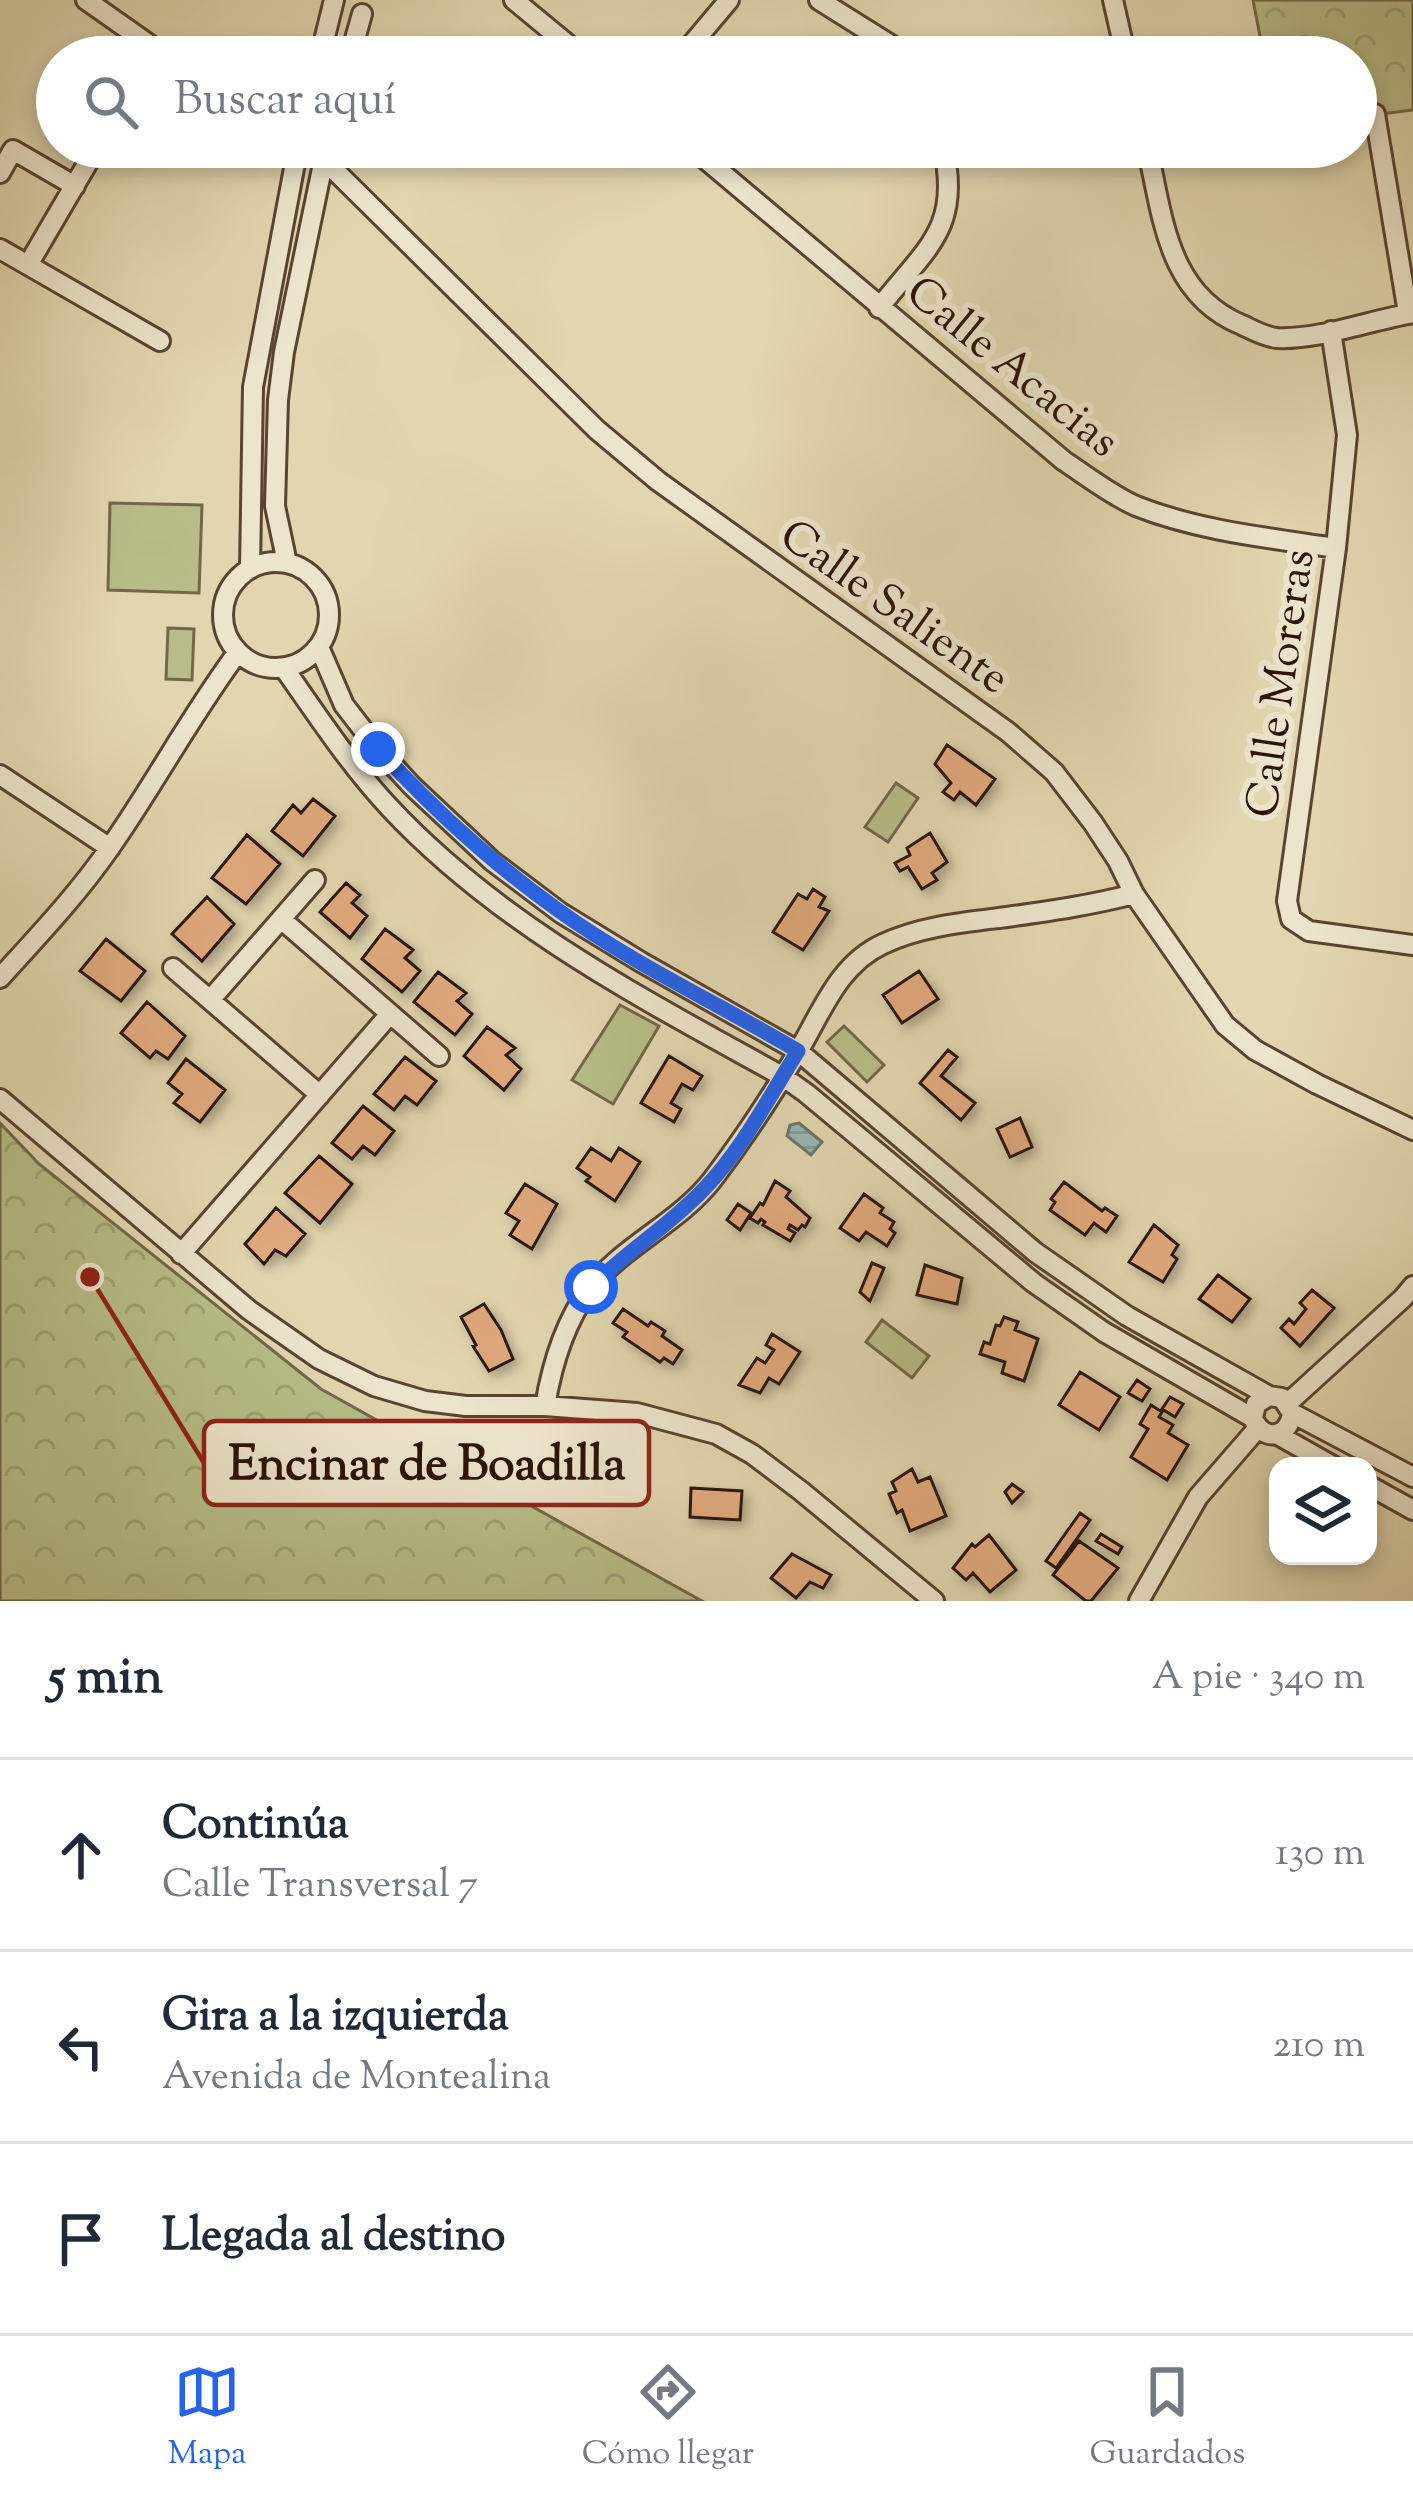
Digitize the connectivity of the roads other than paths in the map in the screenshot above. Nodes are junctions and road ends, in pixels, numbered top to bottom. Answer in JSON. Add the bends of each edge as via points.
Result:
{"nodes":[{"id":1,"x":86,"y":0,"type":"edge"},
{"id":2,"x":334,"y":0,"type":"edge"},
{"id":3,"x":514,"y":0,"type":"edge"},
{"id":4,"x":729,"y":0,"type":"edge"},
{"id":5,"x":819,"y":0,"type":"edge"},
{"id":6,"x":1113,"y":0,"type":"edge"},
{"id":7,"x":362,"y":14,"type":"dead end"},
{"id":8,"x":133,"y":36,"type":"edge"},
{"id":9,"x":325,"y":36,"type":"edge"},
{"id":10,"x":356,"y":36,"type":"edge"},
{"id":11,"x":558,"y":36,"type":"edge"},
{"id":12,"x":699,"y":36,"type":"edge"},
{"id":13,"x":876,"y":36,"type":"edge"},
{"id":14,"x":1121,"y":36,"type":"edge"},
{"id":15,"x":1377,"y":120,"type":"edge"},
{"id":16,"x":7,"y":147,"type":"edge"},
{"id":17,"x":36,"y":164,"type":"edge"},
{"id":18,"x":44,"y":168,"type":"edge"},
{"id":19,"x":86,"y":168,"type":"edge"},
{"id":20,"x":294,"y":168,"type":"edge"},
{"id":21,"x":318,"y":168,"type":"edge"},
{"id":22,"x":338,"y":168,"type":"edge"},
{"id":23,"x":716,"y":168,"type":"edge"},
{"id":24,"x":948,"y":168,"type":"edge"},
{"id":25,"x":1152,"y":168,"type":"edge"},
{"id":26,"x":0,"y":173,"type":"edge"},
{"id":27,"x":75,"y":186,"type":"junction"},
{"id":28,"x":0,"y":249,"type":"edge"},
{"id":29,"x":28,"y":265,"type":"junction"},
{"id":30,"x":879,"y":308,"type":"junction"},
{"id":31,"x":1411,"y":313,"type":"edge"},
{"id":32,"x":1331,"y":331,"type":"junction"},
{"id":33,"x":160,"y":341,"type":"dead end"},
{"id":34,"x":1336,"y":548,"type":"junction"},
{"id":35,"x":287,"y":563,"type":"junction"},
{"id":36,"x":250,"y":568,"type":"junction"},
{"id":37,"x":319,"y":647,"type":"junction"},
{"id":38,"x":238,"y":652,"type":"junction"},
{"id":39,"x":284,"y":668,"type":"junction"},
{"id":40,"x":0,"y":775,"type":"edge"},
{"id":41,"x":110,"y":848,"type":"junction"},
{"id":42,"x":315,"y":880,"type":"dead end"},
{"id":43,"x":1133,"y":894,"type":"junction"},
{"id":44,"x":280,"y":919,"type":"junction"},
{"id":45,"x":1413,"y":945,"type":"edge"},
{"id":46,"x":172,"y":968,"type":"dead end"},
{"id":47,"x":0,"y":978,"type":"edge"},
{"id":48,"x":210,"y":1000,"type":"junction"},
{"id":49,"x":390,"y":1014,"type":"junction"},
{"id":50,"x":798,"y":1051,"type":"junction"},
{"id":51,"x":440,"y":1056,"type":"dead end"},
{"id":52,"x":782,"y":1076,"type":"junction"},
{"id":53,"x":320,"y":1095,"type":"junction"},
{"id":54,"x":0,"y":1099,"type":"edge"},
{"id":55,"x":1413,"y":1130,"type":"edge"},
{"id":56,"x":181,"y":1254,"type":"junction"},
{"id":57,"x":1413,"y":1286,"type":"edge"},
{"id":58,"x":1283,"y":1404,"type":"junction"},
{"id":59,"x":545,"y":1406,"type":"junction"},
{"id":60,"x":1255,"y":1424,"type":"junction"},
{"id":61,"x":1277,"y":1435,"type":"junction"},
{"id":62,"x":1317,"y":1457,"type":"edge"},
{"id":63,"x":1413,"y":1477,"type":"edge"},
{"id":64,"x":1377,"y":1490,"type":"edge"},
{"id":65,"x":1413,"y":1510,"type":"edge"},
{"id":66,"x":934,"y":1601,"type":"edge"},
{"id":67,"x":1139,"y":1601,"type":"edge"}],
"edges":[{"from":1,"to":8,"type":"street"},
{"from":2,"to":9,"type":"street"},
{"from":3,"to":11,"type":"street"},
{"from":4,"to":12,"type":"street"},
{"from":5,"to":13,"type":"street"},
{"from":6,"to":14,"type":"street"},
{"from":7,"to":10,"type":"street"},
{"from":15,"to":31,"type":"street"},
{"from":16,"to":17,"type":"street"},
{"from":16,"to":26,"type":"street"},
{"from":18,"to":27,"type":"street"},
{"from":19,"to":27,"type":"street"},
{"from":20,"to":36,"type":"street","via":[[253,387]]},
{"from":21,"to":35,"type":"street","via":[[278,400],[275,506]]},
{"from":22,"to":43,"type":"street","name":"Calle Saliente","via":[[643,469],[1054,772]]},
{"from":23,"to":30,"type":"street","name":"Calle Acacias"},
{"from":24,"to":30,"type":"street","via":[[949,209],[938,234]]},
{"from":25,"to":32,"type":"street","via":[[1171,249],[1190,288],[1224,318],[1274,338]]},
{"from":27,"to":29,"type":"street"},
{"from":28,"to":29,"type":"street"},
{"from":29,"to":33,"type":"street"},
{"from":30,"to":34,"type":"street","name":"Calle Acacias","via":[[1064,461],[1132,504],[1184,522]]},
{"from":31,"to":32,"type":"street"},
{"from":32,"to":34,"type":"street","name":"Calle Moreras","via":[[1347,435]]},
{"from":34,"to":45,"type":"street","name":"Calle Moreras","via":[[1287,901],[1291,919],[1310,932]]},
{"from":35,"to":36,"type":"street"},
{"from":35,"to":37,"type":"street","via":[[322,587],[328,628]]},
{"from":36,"to":38,"type":"street","via":[[224,608]]},
{"from":37,"to":39,"type":"street"},
{"from":37,"to":50,"type":"street","via":[[344,705],[378,749],[492,861],[561,913]]},
{"from":38,"to":39,"type":"street"},
{"from":38,"to":41,"type":"street"},
{"from":39,"to":52,"type":"street","via":[[389,808],[468,880],[596,973]]},
{"from":40,"to":41,"type":"street"},
{"from":41,"to":47,"type":"street"},
{"from":42,"to":44,"type":"street"},
{"from":43,"to":50,"type":"street","via":[[881,944],[835,985]]},
{"from":43,"to":55,"type":"street","name":"Calle Saliente","via":[[1225,1025],[1255,1050]]},
{"from":44,"to":48,"type":"street"},
{"from":44,"to":49,"type":"street"},
{"from":46,"to":48,"type":"street"},
{"from":48,"to":53,"type":"street"},
{"from":49,"to":51,"type":"street"},
{"from":49,"to":53,"type":"street"},
{"from":50,"to":52,"type":"street"},
{"from":50,"to":58,"type":"street","via":[[1036,1252],[1127,1316]]},
{"from":52,"to":59,"type":"street","via":[[709,1184],[591,1287],[552,1366]]},
{"from":52,"to":60,"type":"street","via":[[1034,1283]]},
{"from":53,"to":56,"type":"street"},
{"from":54,"to":56,"type":"street"},
{"from":56,"to":59,"type":"street","via":[[302,1347],[374,1386],[446,1404]]},
{"from":57,"to":58,"type":"street"},
{"from":58,"to":60,"type":"street","via":[[1256,1404]]},
{"from":58,"to":61,"type":"street","via":[[1289,1427]]},
{"from":58,"to":63,"type":"street"},
{"from":59,"to":66,"type":"street","via":[[637,1413],[716,1434],[801,1491]]},
{"from":60,"to":61,"type":"street"},
{"from":60,"to":67,"type":"street","via":[[1198,1497]]},
{"from":61,"to":62,"type":"street"},
{"from":64,"to":65,"type":"street"}]}
